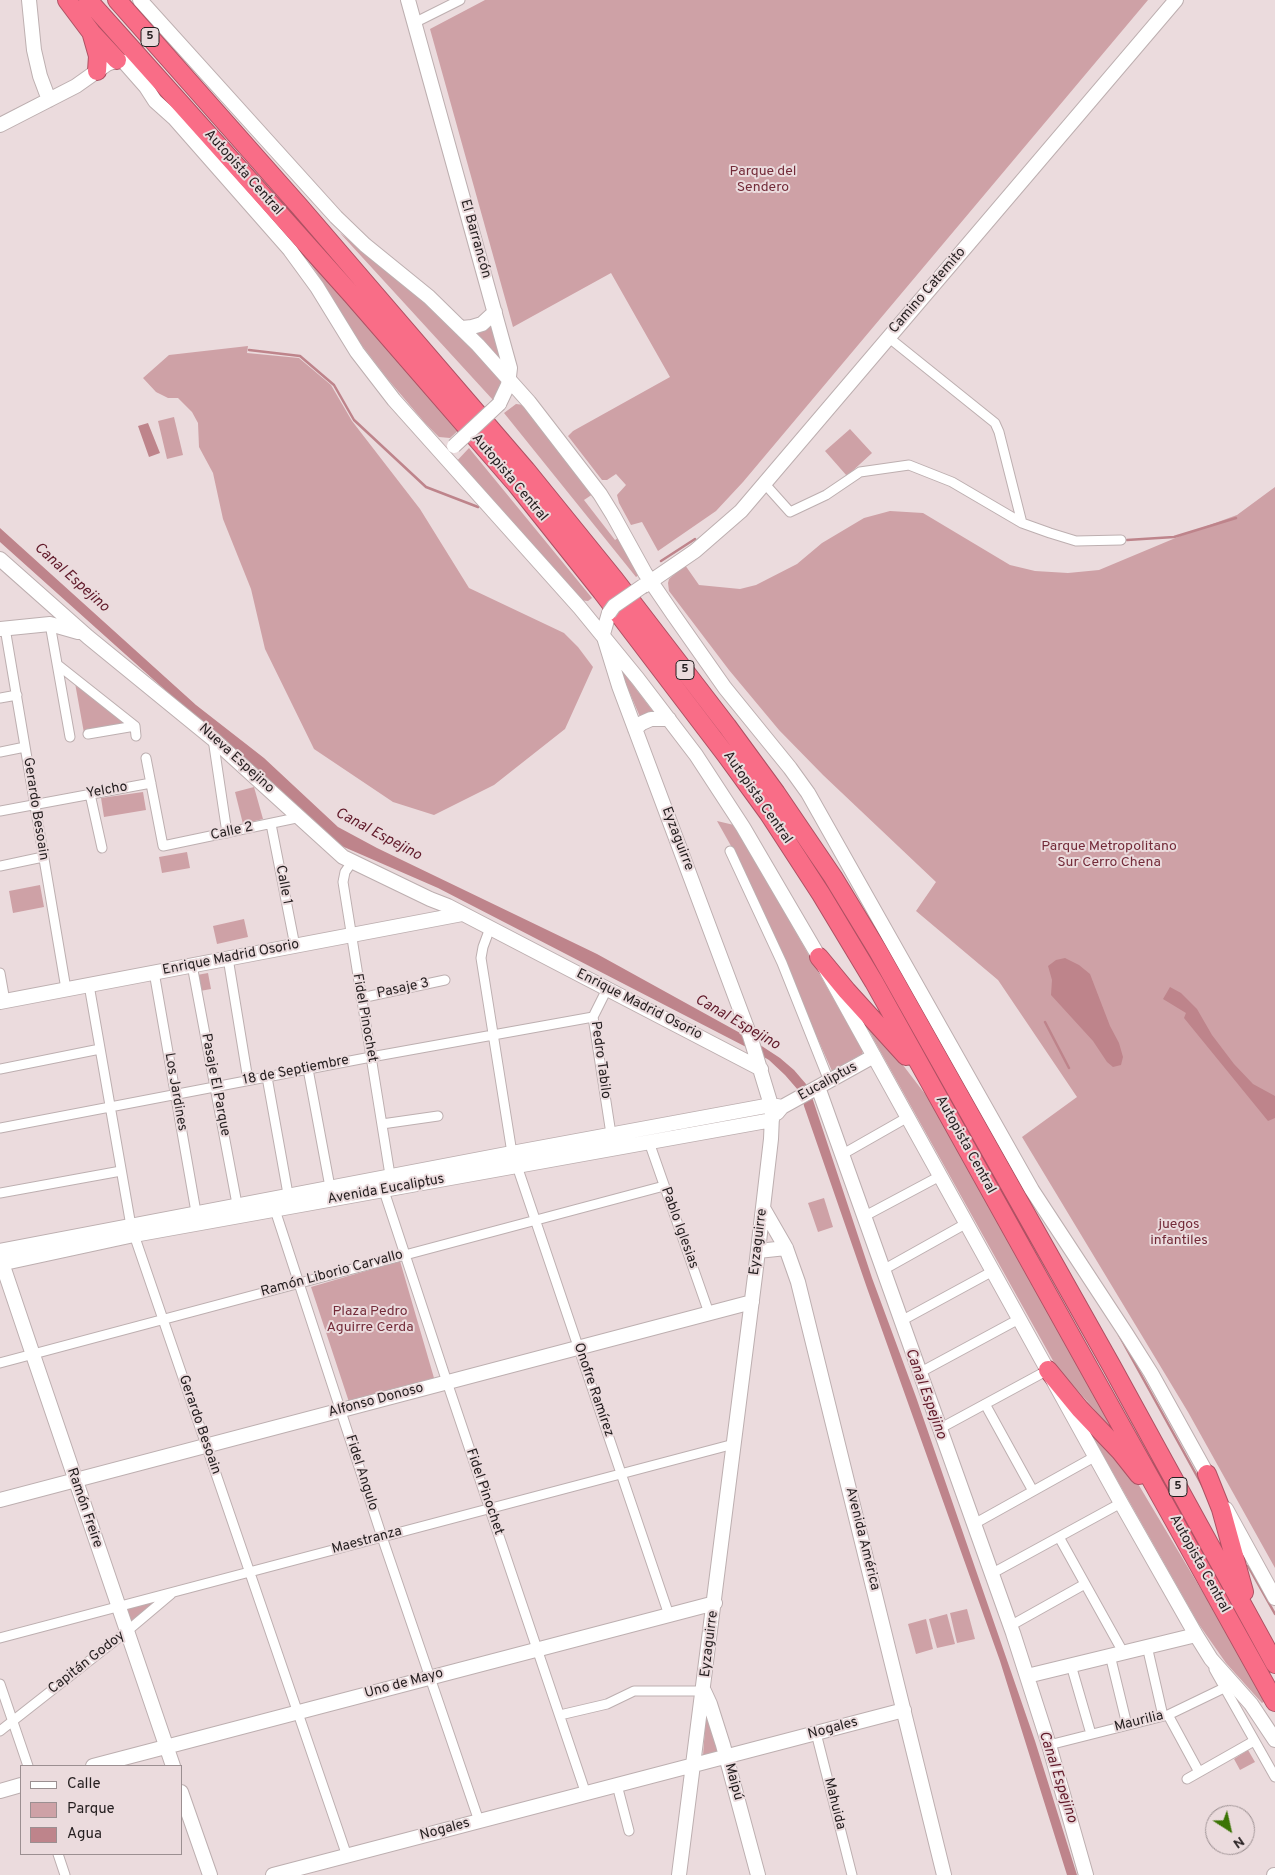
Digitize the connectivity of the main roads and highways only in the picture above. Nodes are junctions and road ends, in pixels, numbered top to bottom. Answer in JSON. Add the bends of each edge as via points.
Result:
{"nodes":[{"id":1,"x":29,"y":0,"type":"edge"},
{"id":2,"x":67,"y":0,"type":"edge"},
{"id":3,"x":88,"y":0,"type":"edge"},
{"id":4,"x":117,"y":0,"type":"edge"},
{"id":5,"x":140,"y":0,"type":"edge"},
{"id":6,"x":408,"y":0,"type":"edge"},
{"id":7,"x":1176,"y":0,"type":"edge"},
{"id":8,"x":91,"y":32,"type":"junction"},
{"id":9,"x":117,"y":60,"type":"junction"},
{"id":10,"x":97,"y":71,"type":"junction"},
{"id":11,"x":49,"y":100,"type":"junction"},
{"id":12,"x":0,"y":125,"type":"edge"},
{"id":13,"x":495,"y":312,"type":"junction"},
{"id":14,"x":462,"y":328,"type":"junction"},
{"id":15,"x":509,"y":380,"type":"junction"},
{"id":16,"x":503,"y":400,"type":"junction"},
{"id":17,"x":529,"y":402,"type":"junction"},
{"id":18,"x":443,"y":455,"type":"junction"},
{"id":19,"x":0,"y":559,"type":"edge"},
{"id":20,"x":641,"y":565,"type":"junction"},
{"id":21,"x":668,"y":570,"type":"junction"},
{"id":22,"x":647,"y":584,"type":"junction"},
{"id":23,"x":561,"y":586,"type":"junction"},
{"id":24,"x":54,"y":606,"type":"junction"},
{"id":25,"x":580,"y":608,"type":"junction"},
{"id":26,"x":610,"y":609,"type":"junction"},
{"id":27,"x":29,"y":624,"type":"junction"},
{"id":28,"x":50,"y":624,"type":"junction"},
{"id":29,"x":2,"y":628,"type":"edge"},
{"id":30,"x":603,"y":634,"type":"junction"},
{"id":31,"x":88,"y":637,"type":"junction"},
{"id":32,"x":619,"y":686,"type":"junction"},
{"id":33,"x":670,"y":720,"type":"junction"},
{"id":34,"x":635,"y":729,"type":"junction"},
{"id":35,"x":430,"y":900,"type":"junction"},
{"id":36,"x":462,"y":914,"type":"junction"},
{"id":37,"x":446,"y":917,"type":"junction"},
{"id":38,"x":490,"y":928,"type":"joint"},
{"id":39,"x":819,"y":957,"type":"junction"},
{"id":40,"x":3,"y":1001,"type":"edge"},
{"id":41,"x":874,"y":1056,"type":"junction"},
{"id":42,"x":759,"y":1064,"type":"junction"},
{"id":43,"x":820,"y":1086,"type":"junction"},
{"id":44,"x":938,"y":1099,"type":"junction"},
{"id":45,"x":783,"y":1104,"type":"junction"},
{"id":46,"x":772,"y":1120,"type":"junction"},
{"id":47,"x":514,"y":1159,"type":"junction"},
{"id":48,"x":763,"y":1208,"type":"junction"},
{"id":49,"x":132,"y":1231,"type":"junction"},
{"id":50,"x":786,"y":1248,"type":"junction"},
{"id":51,"x":758,"y":1251,"type":"junction"},
{"id":52,"x":1,"y":1255,"type":"edge"},
{"id":53,"x":752,"y":1302,"type":"junction"},
{"id":54,"x":1048,"y":1370,"type":"junction"},
{"id":55,"x":1208,"y":1474,"type":"junction"},
{"id":56,"x":75,"y":1480,"type":"junction"},
{"id":57,"x":0,"y":1500,"type":"edge"},
{"id":58,"x":1173,"y":1517,"type":"junction"},
{"id":59,"x":1275,"y":1598,"type":"edge"},
{"id":60,"x":715,"y":1603,"type":"junction"},
{"id":61,"x":1196,"y":1635,"type":"junction"},
{"id":62,"x":1262,"y":1641,"type":"junction"},
{"id":63,"x":1275,"y":1664,"type":"edge"},
{"id":64,"x":1027,"y":1676,"type":"junction"},
{"id":65,"x":704,"y":1691,"type":"junction"},
{"id":66,"x":1275,"y":1702,"type":"edge"},
{"id":67,"x":904,"y":1710,"type":"junction"},
{"id":68,"x":1275,"y":1740,"type":"edge"},
{"id":69,"x":166,"y":1747,"type":"junction"},
{"id":70,"x":726,"y":1757,"type":"junction"},
{"id":71,"x":97,"y":1765,"type":"edge"},
{"id":72,"x":172,"y":1765,"type":"edge"},
{"id":73,"x":693,"y":1766,"type":"junction"},
{"id":74,"x":20,"y":1785,"type":"edge"},
{"id":75,"x":0,"y":1791,"type":"edge"},
{"id":76,"x":182,"y":1795,"type":"edge"},
{"id":77,"x":210,"y":1875,"type":"edge"},
{"id":78,"x":274,"y":1875,"type":"edge"},
{"id":79,"x":680,"y":1875,"type":"edge"},
{"id":80,"x":758,"y":1875,"type":"edge"},
{"id":81,"x":944,"y":1875,"type":"edge"},
{"id":82,"x":1086,"y":1875,"type":"edge"}],
"edges":[{"from":1,"to":11,"type":"main road","via":[[34,50]]},
{"from":2,"to":8,"type":"highway"},
{"from":3,"to":44,"type":"highway","name":"Autopista Central","number":"5","via":[[352,295],[516,484],[602,592],[732,762],[795,853],[874,982]]},
{"from":4,"to":62,"type":"highway","name":"Autopista Central","number":"5","via":[[526,470],[633,603],[781,800],[887,966]]},
{"from":5,"to":14,"type":"main road","via":[[336,217]]},
{"from":6,"to":13,"type":"main road","name":"El Barrancón"},
{"from":7,"to":21,"type":"main road","name":"Camino Catemito","via":[[741,511]]},
{"from":8,"to":9,"type":"highway"},
{"from":8,"to":10,"type":"highway","via":[[97,49]]},
{"from":9,"to":10,"type":"main road"},
{"from":9,"to":18,"type":"main road","via":[[124,62],[146,87],[155,91],[174,118],[290,250],[371,371]]},
{"from":10,"to":11,"type":"main road"},
{"from":11,"to":12,"type":"main road"},
{"from":13,"to":14,"type":"main road","via":[[482,324]]},
{"from":13,"to":15,"type":"main road","name":"El Barrancón","via":[[510,368]]},
{"from":14,"to":15,"type":"main road"},
{"from":15,"to":16,"type":"main road","name":"El Barrancón"},
{"from":15,"to":17,"type":"main road"},
{"from":16,"to":17,"type":"main road"},
{"from":16,"to":18,"type":"main road","name":"El Barrancón","bridge":true},
{"from":17,"to":20,"type":"main road","via":[[600,494]]},
{"from":18,"to":23,"type":"main road"},
{"from":19,"to":24,"type":"main road","name":"Nueva Espejino"},
{"from":20,"to":21,"type":"main road","via":[[653,570]]},
{"from":20,"to":22,"type":"main road"},
{"from":21,"to":22,"type":"main road","name":"Camino Catemito"},
{"from":22,"to":26,"type":"main road","name":"Camino Catemito","bridge":true},
{"from":22,"to":55,"type":"main road","via":[[808,793],[1032,1190],[1127,1334]]},
{"from":23,"to":25,"type":"main road"},
{"from":23,"to":32,"type":"main road"},
{"from":24,"to":27,"type":"main road"},
{"from":24,"to":28,"type":"main road"},
{"from":24,"to":31,"type":"main road","name":"Nueva Espejino"},
{"from":25,"to":26,"type":"main road"},
{"from":25,"to":30,"type":"main road"},
{"from":26,"to":30,"type":"main road"},
{"from":27,"to":28,"type":"main road"},
{"from":27,"to":29,"type":"main road"},
{"from":28,"to":31,"type":"main road"},
{"from":30,"to":32,"type":"main road","name":"Eyzaguirre"},
{"from":30,"to":33,"type":"main road"},
{"from":31,"to":35,"type":"main road","name":"Nueva Espejino","via":[[213,739],[336,852]]},
{"from":32,"to":34,"type":"main road","name":"Eyzaguirre"},
{"from":33,"to":34,"type":"main road","via":[[651,719]]},
{"from":33,"to":39,"type":"main road","via":[[743,827]]},
{"from":34,"to":42,"type":"main road","name":"Eyzaguirre"},
{"from":35,"to":36,"type":"main road","name":"Nueva Espejino"},
{"from":35,"to":37,"type":"main road"},
{"from":36,"to":37,"type":"main road","name":"Enrique Madrid Osorio"},
{"from":36,"to":38,"type":"main road","name":"Nueva Espejino"},
{"from":37,"to":40,"type":"main road","name":"Enrique Madrid Osorio"},
{"from":38,"to":42,"type":"main road","name":"Enrique Madrid Osorio"},
{"from":39,"to":41,"type":"main road"},
{"from":39,"to":44,"type":"highway","via":[[897,1045]]},
{"from":41,"to":43,"type":"main road","name":"Eucaliptus"},
{"from":41,"to":54,"type":"main road"},
{"from":42,"to":45,"type":"main road","name":"Eyzaguirre"},
{"from":43,"to":45,"type":"main road","name":"Eucaliptus"},
{"from":43,"to":64,"type":"main road"},
{"from":44,"to":58,"type":"highway","name":"Autopista Central","number":"5"},
{"from":45,"to":46,"type":"main road","name":"Eucaliptus"},
{"from":45,"to":47,"type":"main road","name":"Avenida Eucaliptus","via":[[611,1134]]},
{"from":46,"to":47,"type":"main road","name":"Avenida Eucaliptus","via":[[648,1142]]},
{"from":46,"to":48,"type":"main road","name":"Eyzaguirre"},
{"from":47,"to":49,"type":"main road","name":"Avenida Eucaliptus","via":[[384,1190]]},
{"from":47,"to":49,"type":"main road","name":"Avenida Eucaliptus","via":[[330,1186],[196,1212]]},
{"from":48,"to":50,"type":"main road","name":"Avenida América"},
{"from":48,"to":51,"type":"main road","name":"Eyzaguirre"},
{"from":49,"to":52,"type":"main road","name":"Avenida Eucaliptus"},
{"from":50,"to":51,"type":"main road"},
{"from":50,"to":67,"type":"main road","name":"Avenida América","via":[[798,1282]]},
{"from":51,"to":53,"type":"main road","name":"Eyzaguirre"},
{"from":52,"to":56,"type":"main road","name":"Ramón Freire"},
{"from":53,"to":56,"type":"main road","name":"Alfonso Donoso"},
{"from":53,"to":60,"type":"main road","name":"Eyzaguirre"},
{"from":54,"to":58,"type":"highway"},
{"from":54,"to":61,"type":"main road"},
{"from":55,"to":59,"type":"main road"},
{"from":55,"to":62,"type":"highway"},
{"from":56,"to":57,"type":"main road","name":"Alfonso Donoso"},
{"from":56,"to":69,"type":"main road","name":"Ramón Freire"},
{"from":58,"to":66,"type":"highway","name":"Autopista Central","number":"5"},
{"from":60,"to":65,"type":"main road","name":"Eyzaguirre"},
{"from":60,"to":69,"type":"main road","name":"Uno de Mayo"},
{"from":61,"to":64,"type":"main road"},
{"from":61,"to":68,"type":"main road"},
{"from":62,"to":63,"type":"highway","name":"Autopista Central","number":"5"},
{"from":64,"to":82,"type":"main road"},
{"from":65,"to":70,"type":"main road","name":"Maipú"},
{"from":65,"to":73,"type":"main road","name":"Eyzaguirre"},
{"from":67,"to":70,"type":"main road","name":"Nogales"},
{"from":67,"to":81,"type":"main road","name":"Avenida América"},
{"from":69,"to":71,"type":"main road","name":"Uno de Mayo"},
{"from":69,"to":72,"type":"main road","name":"Ramón Freire"},
{"from":70,"to":73,"type":"main road","name":"Nogales"},
{"from":70,"to":80,"type":"main road","name":"Maipú"},
{"from":73,"to":78,"type":"main road","name":"Nogales"},
{"from":73,"to":79,"type":"main road","name":"Eyzaguirre"},
{"from":74,"to":75,"type":"main road"},
{"from":76,"to":77,"type":"main road"}]}
